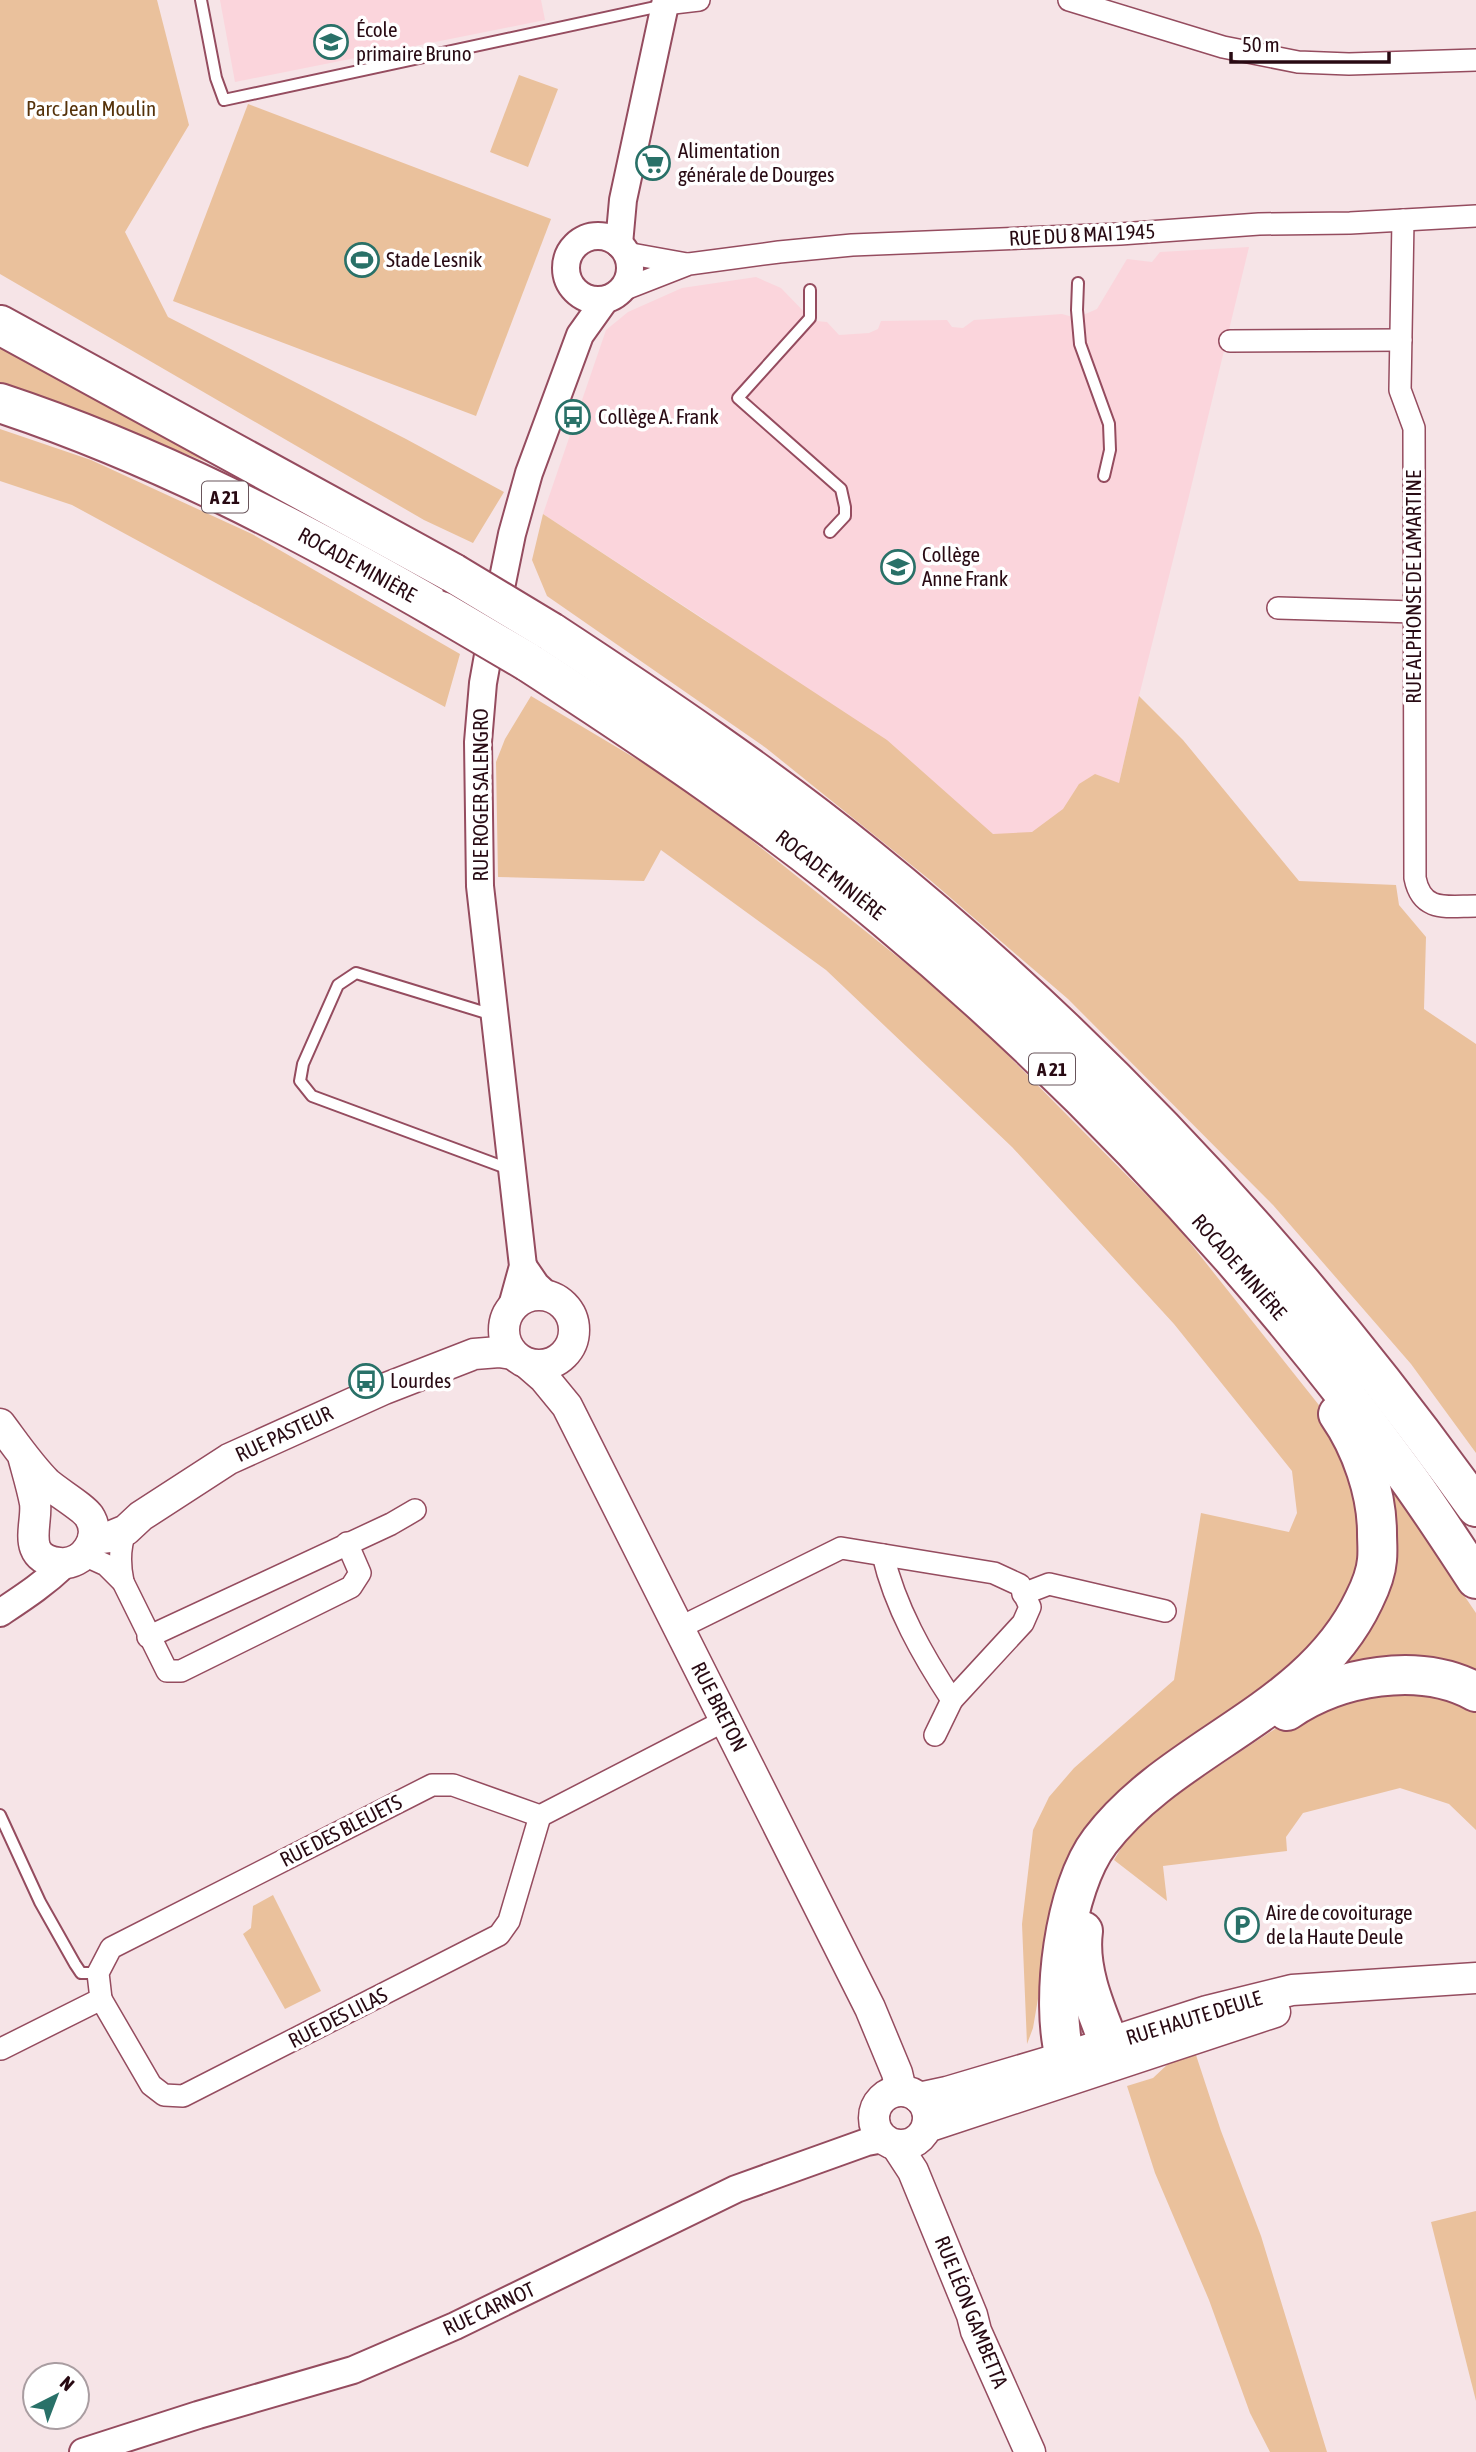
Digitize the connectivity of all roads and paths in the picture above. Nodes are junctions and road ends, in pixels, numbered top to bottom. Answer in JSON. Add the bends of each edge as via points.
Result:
{"nodes":[{"id":1,"x":201,"y":0,"type":"edge"},
{"id":2,"x":699,"y":0,"type":"edge"},
{"id":3,"x":1069,"y":0,"type":"edge"},
{"id":4,"x":666,"y":2,"type":"edge"},
{"id":5,"x":1476,"y":60,"type":"edge"},
{"id":6,"x":623,"y":200,"type":"junction"},
{"id":7,"x":1476,"y":216,"type":"edge"},
{"id":8,"x":1403,"y":220,"type":"junction"},
{"id":9,"x":590,"y":237,"type":"junction"},
{"id":10,"x":623,"y":249,"type":"junction"},
{"id":11,"x":689,"y":264,"type":"junction"},
{"id":12,"x":1078,"y":283,"type":"dead end"},
{"id":13,"x":572,"y":288,"type":"junction"},
{"id":14,"x":810,"y":290,"type":"dead end"},
{"id":15,"x":612,"y":296,"type":"junction"},
{"id":16,"x":0,"y":304,"type":"edge"},
{"id":17,"x":0,"y":325,"type":"edge"},
{"id":18,"x":580,"y":335,"type":"junction"},
{"id":19,"x":1401,"y":340,"type":"junction"},
{"id":20,"x":1230,"y":341,"type":"dead end"},
{"id":21,"x":0,"y":403,"type":"edge"},
{"id":22,"x":181,"y":424,"type":"junction"},
{"id":23,"x":1104,"y":476,"type":"dead end"},
{"id":24,"x":830,"y":533,"type":"dead end"},
{"id":25,"x":1278,"y":608,"type":"dead end"},
{"id":26,"x":1414,"y":612,"type":"junction"},
{"id":27,"x":1476,"y":906,"type":"edge"},
{"id":28,"x":495,"y":1015,"type":"junction"},
{"id":29,"x":512,"y":1170,"type":"junction"},
{"id":30,"x":523,"y":1266,"type":"junction"},
{"id":31,"x":1245,"y":1272,"type":"junction"},
{"id":32,"x":550,"y":1297,"type":"junction"},
{"id":33,"x":508,"y":1315,"type":"junction"},
{"id":34,"x":570,"y":1348,"type":"junction"},
{"id":35,"x":474,"y":1354,"type":"junction"},
{"id":36,"x":521,"y":1359,"type":"junction"},
{"id":37,"x":567,"y":1406,"type":"junction"},
{"id":38,"x":0,"y":1424,"type":"edge"},
{"id":39,"x":23,"y":1456,"type":"junction"},
{"id":40,"x":76,"y":1506,"type":"junction"},
{"id":41,"x":1476,"y":1507,"type":"edge"},
{"id":42,"x":415,"y":1510,"type":"dead end"},
{"id":43,"x":134,"y":1523,"type":"junction"},
{"id":44,"x":35,"y":1532,"type":"junction"},
{"id":45,"x":347,"y":1543,"type":"junction"},
{"id":46,"x":81,"y":1552,"type":"junction"},
{"id":47,"x":883,"y":1555,"type":"junction"},
{"id":48,"x":1476,"y":1580,"type":"edge"},
{"id":49,"x":122,"y":1582,"type":"junction"},
{"id":50,"x":1023,"y":1594,"type":"junction"},
{"id":51,"x":10,"y":1605,"type":"edge"},
{"id":52,"x":1165,"y":1611,"type":"dead end"},
{"id":53,"x":679,"y":1628,"type":"junction"},
{"id":54,"x":148,"y":1637,"type":"junction"},
{"id":55,"x":1476,"y":1692,"type":"edge"},
{"id":56,"x":952,"y":1700,"type":"junction"},
{"id":57,"x":726,"y":1720,"type":"junction"},
{"id":58,"x":935,"y":1735,"type":"dead end"},
{"id":59,"x":0,"y":1815,"type":"edge"},
{"id":60,"x":540,"y":1816,"type":"junction"},
{"id":61,"x":98,"y":1973,"type":"junction"},
{"id":62,"x":1476,"y":1978,"type":"edge"},
{"id":63,"x":1476,"y":1993,"type":"edge"},
{"id":64,"x":101,"y":1999,"type":"junction"},
{"id":65,"x":870,"y":2008,"type":"junction"},
{"id":66,"x":1109,"y":2043,"type":"junction"},
{"id":67,"x":1,"y":2049,"type":"edge"},
{"id":68,"x":1069,"y":2068,"type":"junction"},
{"id":69,"x":910,"y":2094,"type":"junction"},
{"id":70,"x":900,"y":2132,"type":"junction"},
{"id":71,"x":83,"y":2452,"type":"edge"},
{"id":72,"x":1030,"y":2452,"type":"edge"}],
"edges":[{"from":1,"to":4,"type":"lane","via":[[224,100]]},
{"from":2,"to":4,"type":"street"},
{"from":3,"to":5,"type":"street","via":[[1223,47],[1298,62]]},
{"from":4,"to":6,"type":"street"},
{"from":6,"to":9,"type":"street"},
{"from":6,"to":10,"type":"street"},
{"from":7,"to":8,"type":"street","name":"RUE DU 8 MAI 1945"},
{"from":8,"to":11,"type":"street","name":"RUE DU 8 MAI 1945","via":[[852,245]]},
{"from":8,"to":19,"type":"street","name":"RUE ALPHONSE DE LAMARTINE"},
{"from":9,"to":10,"type":"street","via":[[606,237]]},
{"from":9,"to":13,"type":"street","via":[[580,241],[567,257],[565,268]]},
{"from":10,"to":11,"type":"street","name":"RUE DU 8 MAI 1945"},
{"from":10,"to":15,"type":"street","via":[[629,273]]},
{"from":11,"to":15,"type":"street","name":"RUE DU 8 MAI 1945"},
{"from":12,"to":23,"type":"lane","via":[[1080,344],[1109,424]]},
{"from":13,"to":15,"type":"street","via":[[592,300]]},
{"from":13,"to":18,"type":"street","name":"RUE ROGER SALENGRO"},
{"from":14,"to":24,"type":"lane","via":[[810,318],[738,398],[841,489],[845,516]]},
{"from":15,"to":18,"type":"street","name":"RUE ROGER SALENGRO"},
{"from":16,"to":22,"type":"highway"},
{"from":17,"to":22,"type":"highway","name":"ROCADE MINIÈRE","number":"A 21"},
{"from":18,"to":28,"type":"street","name":"RUE ROGER SALENGRO","via":[[512,534],[482,683],[480,886]]},
{"from":19,"to":20,"type":"street"},
{"from":19,"to":26,"type":"street","name":"RUE ALPHONSE DE LAMARTINE","via":[[1400,390],[1414,428]]},
{"from":21,"to":31,"type":"highway","name":"ROCADE MINIÈRE","number":"A 21","bridge":true,"via":[[266,515],[355,561],[528,662],[679,762],[886,919],[1005,1025],[1100,1115]]},
{"from":22,"to":41,"type":"highway","name":"ROCADE MINIÈRE","number":"A 21","bridge":true,"via":[[551,632],[740,760],[826,824],[962,937],[1071,1036],[1280,1255]]},
{"from":25,"to":26,"type":"street"},
{"from":26,"to":27,"type":"street","name":"RUE ALPHONSE DE LAMARTINE","via":[[1415,878],[1418,892],[1436,906]]},
{"from":28,"to":29,"type":"street","name":"RUE ROGER SALENGRO"},
{"from":28,"to":29,"type":"lane","via":[[356,973],[338,985],[303,1064],[300,1082],[312,1096]]},
{"from":29,"to":30,"type":"street","name":"RUE ROGER SALENGRO"},
{"from":30,"to":32,"type":"street"},
{"from":30,"to":33,"type":"street","name":"RUE ROGER SALENGRO"},
{"from":31,"to":48,"type":"highway","name":"ROCADE MINIÈRE","number":"A 21","via":[[1407,1477]]},
{"from":31,"to":68,"type":"highway","via":[[1281,1336],[1341,1418],[1363,1465],[1375,1502],[1377,1562],[1369,1590],[1348,1630],[1307,1676],[1157,1784],[1098,1843],[1076,1893],[1063,1952],[1060,2025]]},
{"from":32,"to":33,"type":"main road","via":[[523,1298]]},
{"from":32,"to":34,"type":"main road","via":[[561,1302],[574,1324]]},
{"from":33,"to":35,"type":"main road","name":"RUE PASTEUR"},
{"from":33,"to":36,"type":"main road","via":[[503,1334]]},
{"from":34,"to":36,"type":"main road","via":[[541,1366]]},
{"from":34,"to":37,"type":"main road","name":"RUE BRETON"},
{"from":35,"to":36,"type":"main road","name":"RUE PASTEUR","via":[[499,1352]]},
{"from":35,"to":43,"type":"main road","name":"RUE PASTEUR","via":[[229,1459]]},
{"from":36,"to":37,"type":"main road","name":"RUE BRETON"},
{"from":37,"to":53,"type":"main road","name":"RUE BRETON"},
{"from":38,"to":39,"type":"main road"},
{"from":39,"to":40,"type":"main road"},
{"from":39,"to":44,"type":"main road","via":[[35,1503]]},
{"from":40,"to":43,"type":"main road"},
{"from":40,"to":44,"type":"main road","via":[[50,1504]]},
{"from":40,"to":46,"type":"main road","via":[[92,1522]]},
{"from":42,"to":45,"type":"street"},
{"from":43,"to":46,"type":"main road","name":"RUE PASTEUR"},
{"from":43,"to":49,"type":"street","via":[[122,1539]]},
{"from":44,"to":46,"type":"main road","via":[[47,1560]]},
{"from":44,"to":51,"type":"street","name":"RUE PASTEUR","via":[[33,1570]]},
{"from":45,"to":54,"type":"street"},
{"from":45,"to":54,"type":"street","via":[[360,1573],[351,1587],[181,1671],[167,1671]]},
{"from":46,"to":49,"type":"street","via":[[106,1565]]},
{"from":46,"to":51,"type":"street","name":"RUE PASTEUR","via":[[43,1586]]},
{"from":47,"to":50,"type":"street","via":[[994,1573],[1020,1586]]},
{"from":47,"to":53,"type":"street","via":[[841,1548]]},
{"from":47,"to":56,"type":"street","via":[[890,1586]]},
{"from":49,"to":54,"type":"street"},
{"from":50,"to":52,"type":"street","via":[[1049,1584]]},
{"from":50,"to":56,"type":"street","via":[[1030,1607],[1023,1623]]},
{"from":53,"to":57,"type":"main road","name":"RUE BRETON"},
{"from":55,"to":66,"type":"highway","via":[[1442,1680],[1408,1676],[1371,1677],[1331,1688],[1299,1702],[1166,1793],[1124,1830],[1096,1877],[1082,1935],[1083,1961]]},
{"from":56,"to":58,"type":"street"},
{"from":57,"to":60,"type":"street"},
{"from":57,"to":65,"type":"main road","name":"RUE BRETON"},
{"from":59,"to":61,"type":"lane","via":[[75,1964],[81,1973]]},
{"from":60,"to":61,"type":"street","name":"RUE DES BLEUETS","via":[[453,1785],[432,1785],[111,1948]]},
{"from":60,"to":64,"type":"street","name":"RUE DES LILAS","via":[[509,1921],[499,1935],[183,2096],[164,2095],[151,2085]]},
{"from":61,"to":64,"type":"street"},
{"from":62,"to":66,"type":"main road","name":"RUE HAUTE DEULE","via":[[1292,1990]]},
{"from":63,"to":68,"type":"main road","name":"RUE HAUTE DEULE","via":[[1356,1998],[1294,2007]]},
{"from":64,"to":67,"type":"street"},
{"from":65,"to":69,"type":"main road","name":"RUE BRETON"},
{"from":65,"to":70,"type":"main road","name":"RUE BRETON"},
{"from":66,"to":68,"type":"main road","name":"RUE HAUTE DEULE"},
{"from":68,"to":69,"type":"main road","name":"RUE HAUTE DEULE","via":[[947,2092]]},
{"from":68,"to":70,"type":"main road","name":"RUE HAUTE DEULE","via":[[1000,2104]]},
{"from":69,"to":70,"type":"main road","name":"RUE BRETON","via":[[927,2110]]},
{"from":69,"to":70,"type":"main road","via":[[885,2095]]},
{"from":70,"to":71,"type":"street","name":"RUE CARNOT","via":[[736,2189],[468,2320],[352,2370]]},
{"from":70,"to":72,"type":"main road","name":"RUE LÉON GAMBETTA","via":[[976,2331]]}]}
